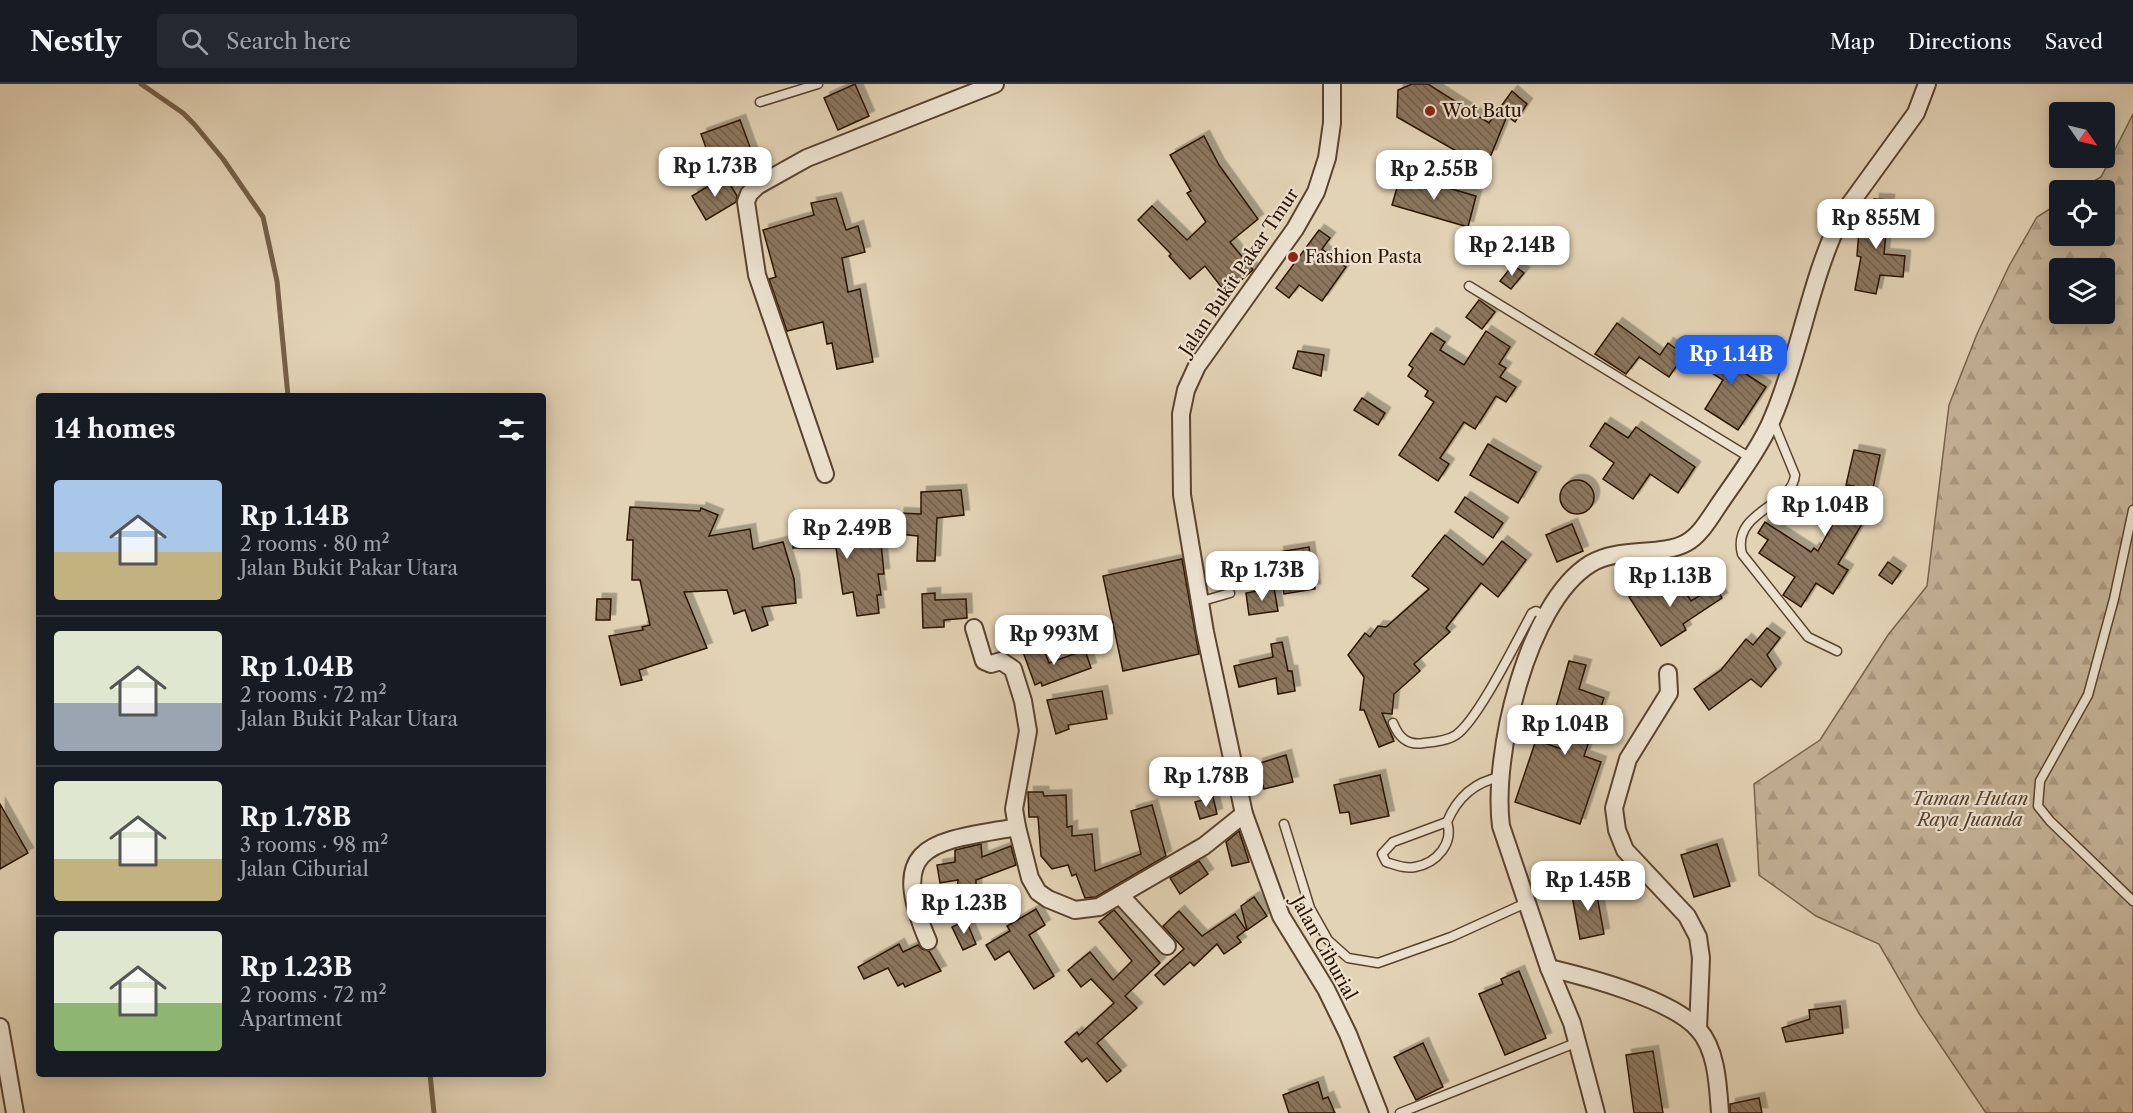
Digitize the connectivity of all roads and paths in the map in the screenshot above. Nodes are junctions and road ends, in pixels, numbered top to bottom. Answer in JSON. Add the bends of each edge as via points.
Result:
{"nodes":[{"id":1,"x":818,"y":84,"type":"edge"},
{"id":2,"x":995,"y":84,"type":"edge"},
{"id":3,"x":1332,"y":84,"type":"edge"},
{"id":4,"x":1927,"y":84,"type":"edge"},
{"id":5,"x":965,"y":90,"type":"edge"},
{"id":6,"x":760,"y":102,"type":"dead end"},
{"id":7,"x":1469,"y":286,"type":"dead end"},
{"id":8,"x":1772,"y":419,"type":"junction"},
{"id":9,"x":1749,"y":457,"type":"junction"},
{"id":10,"x":825,"y":474,"type":"dead end"},
{"id":11,"x":2133,"y":510,"type":"edge"},
{"id":12,"x":1191,"y":552,"type":"joint"},
{"id":13,"x":1230,"y":593,"type":"dead end"},
{"id":14,"x":1200,"y":602,"type":"junction"},
{"id":15,"x":1546,"y":617,"type":"junction"},
{"id":16,"x":974,"y":628,"type":"dead end"},
{"id":17,"x":1838,"y":651,"type":"dead end"},
{"id":18,"x":1668,"y":673,"type":"dead end"},
{"id":19,"x":1393,"y":723,"type":"dead end"},
{"id":20,"x":1500,"y":777,"type":"junction"},
{"id":21,"x":1244,"y":814,"type":"junction"},
{"id":22,"x":1447,"y":822,"type":"junction"},
{"id":23,"x":1284,"y":824,"type":"dead end"},
{"id":24,"x":1017,"y":827,"type":"junction"},
{"id":25,"x":1120,"y":895,"type":"junction"},
{"id":26,"x":2133,"y":901,"type":"edge"},
{"id":27,"x":1526,"y":903,"type":"junction"},
{"id":28,"x":928,"y":941,"type":"dead end"},
{"id":29,"x":1167,"y":946,"type":"dead end"},
{"id":30,"x":1549,"y":968,"type":"junction"},
{"id":31,"x":0,"y":1027,"type":"edge"},
{"id":32,"x":1698,"y":1029,"type":"junction"},
{"id":33,"x":1578,"y":1042,"type":"junction"},
{"id":34,"x":15,"y":1113,"type":"edge"},
{"id":35,"x":1378,"y":1113,"type":"edge"},
{"id":36,"x":1400,"y":1113,"type":"edge"},
{"id":37,"x":1596,"y":1113,"type":"edge"},
{"id":38,"x":1720,"y":1113,"type":"edge"}],
"edges":[{"from":1,"to":6,"type":"lane"},
{"from":2,"to":5,"type":"street"},
{"from":3,"to":12,"type":"street","name":"Jalan Bukit Pakar Tmur","via":[[1327,158],[1316,192],[1295,230],[1203,357],[1186,390],[1179,443]]},
{"from":4,"to":8,"type":"street","via":[[1916,113],[1842,215],[1815,284],[1792,368]]},
{"from":5,"to":10,"type":"street","via":[[807,158],[757,186],[746,202],[757,275]]},
{"from":7,"to":9,"type":"lane"},
{"from":8,"to":9,"type":"street"},
{"from":8,"to":17,"type":"lane","via":[[1795,482],[1756,513],[1741,537],[1742,554],[1808,637]]},
{"from":9,"to":15,"type":"street","via":[[1697,535],[1686,544],[1628,552],[1589,565],[1561,593]]},
{"from":11,"to":26,"type":"lane","via":[[2088,695],[2040,781],[2038,806]]},
{"from":12,"to":14,"type":"street","name":"Jalan Ciburial"},
{"from":13,"to":14,"type":"lane"},
{"from":14,"to":21,"type":"street","name":"Jalan Ciburial"},
{"from":15,"to":19,"type":"lane","via":[[1536,611],[1532,613],[1465,728],[1454,737],[1417,744],[1407,742]]},
{"from":15,"to":20,"type":"street","via":[[1509,718]]},
{"from":16,"to":24,"type":"street","via":[[984,661],[1001,661],[1013,669],[1023,701],[1028,731],[1014,808]]},
{"from":18,"to":32,"type":"street","via":[[1669,693],[1628,759],[1614,808],[1625,850],[1687,916],[1698,937]]},
{"from":20,"to":22,"type":"lane","via":[[1462,795]]},
{"from":20,"to":27,"type":"street","via":[[1501,826]]},
{"from":21,"to":25,"type":"street","via":[[1204,846]]},
{"from":21,"to":35,"type":"street","name":"Jalan Ciburial","via":[[1281,916],[1326,989]]},
{"from":22,"to":22,"type":"lane","via":[[1393,842],[1382,854],[1386,862],[1417,867],[1436,856],[1448,844]]},
{"from":23,"to":27,"type":"lane","via":[[1310,908],[1328,940],[1348,958],[1378,963],[1451,937]]},
{"from":24,"to":25,"type":"street","via":[[1030,878],[1038,892],[1048,899],[1084,911]]},
{"from":24,"to":28,"type":"street","via":[[937,844],[919,857],[911,879],[918,918]]},
{"from":25,"to":29,"type":"street"},
{"from":27,"to":30,"type":"street"},
{"from":30,"to":32,"type":"street","via":[[1607,982],[1667,1009]]},
{"from":30,"to":33,"type":"street"},
{"from":31,"to":34,"type":"street"},
{"from":32,"to":38,"type":"street","via":[[1711,1053]]},
{"from":33,"to":36,"type":"lane"},
{"from":33,"to":37,"type":"street"}]}
